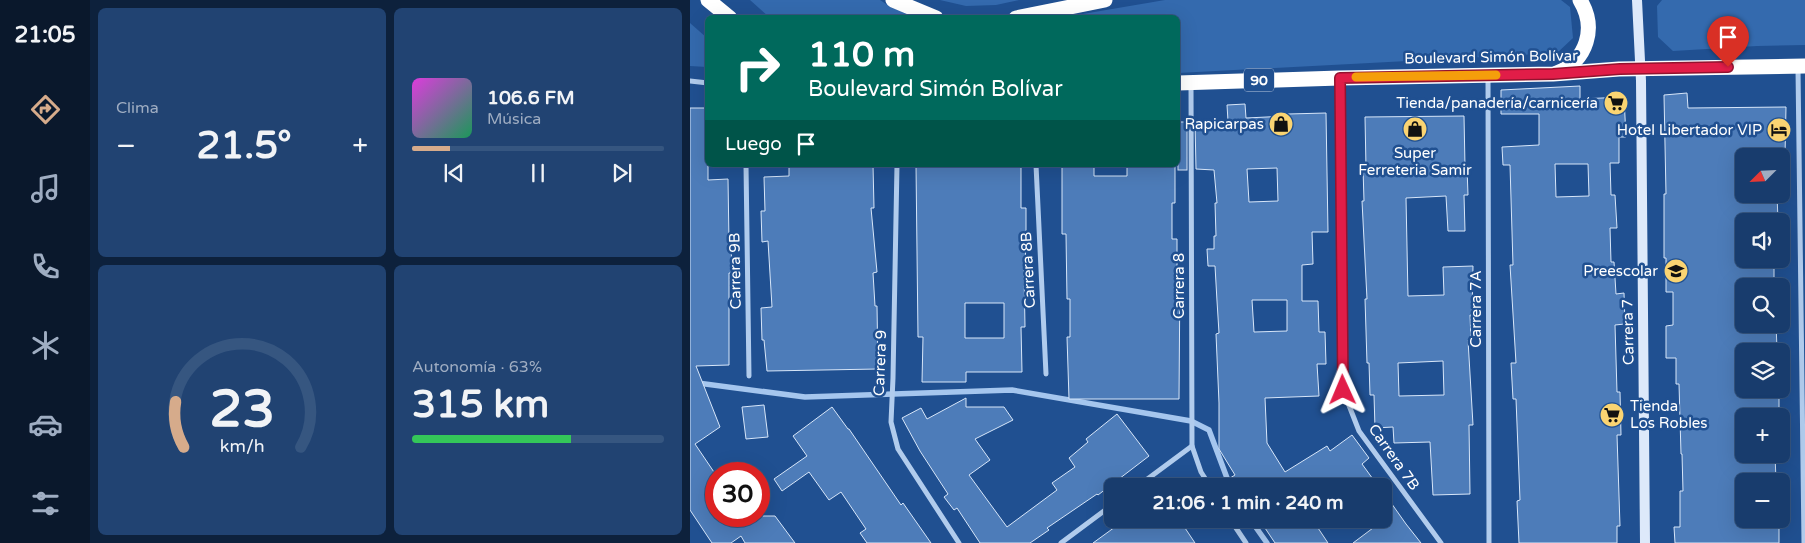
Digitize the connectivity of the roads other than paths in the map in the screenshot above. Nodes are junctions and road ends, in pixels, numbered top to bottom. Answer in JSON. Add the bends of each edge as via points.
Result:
{"nodes":[{"id":1,"x":708,"y":0,"type":"edge"},
{"id":2,"x":893,"y":0,"type":"edge"},
{"id":3,"x":1105,"y":0,"type":"edge"},
{"id":4,"x":1580,"y":0,"type":"edge"},
{"id":5,"x":1637,"y":0,"type":"edge"},
{"id":6,"x":726,"y":15,"type":"edge"},
{"id":7,"x":929,"y":15,"type":"edge"},
{"id":8,"x":1031,"y":15,"type":"edge"},
{"id":9,"x":1801,"y":66,"type":"edge"},
{"id":10,"x":1640,"y":69,"type":"junction"},
{"id":11,"x":1553,"y":74,"type":"junction"},
{"id":12,"x":1488,"y":75,"type":"junction"},
{"id":13,"x":1340,"y":78,"type":"junction"},
{"id":14,"x":690,"y":81,"type":"edge"},
{"id":15,"x":1184,"y":83,"type":"edge"},
{"id":16,"x":705,"y":84,"type":"edge"},
{"id":17,"x":746,"y":167,"type":"edge"},
{"id":18,"x":897,"y":167,"type":"edge"},
{"id":19,"x":1036,"y":167,"type":"edge"},
{"id":20,"x":1046,"y":374,"type":"dead end"},
{"id":21,"x":749,"y":376,"type":"dead end"},
{"id":22,"x":1192,"y":446,"type":"junction"},
{"id":23,"x":1149,"y":478,"type":"edge"},
{"id":24,"x":1205,"y":478,"type":"edge"},
{"id":25,"x":1104,"y":511,"type":"edge"},
{"id":26,"x":1236,"y":528,"type":"edge"},
{"id":27,"x":959,"y":543,"type":"edge"},
{"id":28,"x":1061,"y":543,"type":"edge"},
{"id":29,"x":1246,"y":543,"type":"edge"},
{"id":30,"x":1441,"y":543,"type":"edge"},
{"id":31,"x":1489,"y":543,"type":"edge"},
{"id":32,"x":1645,"y":543,"type":"edge"},
{"id":33,"x":1804,"y":543,"type":"edge"}],
"edges":[{"from":1,"to":6,"type":"highway"},
{"from":2,"to":7,"type":"highway"},
{"from":3,"to":8,"type":"highway"},
{"from":4,"to":11,"type":"highway","via":[[1588,21],[1586,44],[1568,68]]},
{"from":5,"to":10,"type":"street","name":"Carrera 7"},
{"from":9,"to":10,"type":"highway","name":"Boulevard Simón Bolívar","number":"90"},
{"from":9,"to":33,"type":"street"},
{"from":10,"to":11,"type":"highway","name":"Boulevard Simón Bolívar","number":"90"},
{"from":10,"to":32,"type":"street","name":"Carrera 7"},
{"from":11,"to":12,"type":"highway","name":"Boulevard Simón Bolívar","number":"90"},
{"from":12,"to":13,"type":"highway","name":"Boulevard Simón Bolívar","number":"90"},
{"from":12,"to":31,"type":"street","name":"Carrera 7A"},
{"from":13,"to":15,"type":"highway","name":"Boulevard Simón Bolívar","number":"90"},
{"from":13,"to":30,"type":"street","name":"Carrera 7B","via":[[1343,390],[1360,431]]},
{"from":14,"to":16,"type":"street"},
{"from":15,"to":22,"type":"street","name":"Carrera 8"},
{"from":17,"to":21,"type":"street","name":"Carrera 9B"},
{"from":18,"to":27,"type":"street","name":"Carrera 9","via":[[892,430],[898,449]]},
{"from":19,"to":20,"type":"street","name":"Carrera 8B"},
{"from":22,"to":23,"type":"street"},
{"from":22,"to":24,"type":"street","name":"Carrera 8"},
{"from":25,"to":28,"type":"street"},
{"from":26,"to":29,"type":"street"}]}
